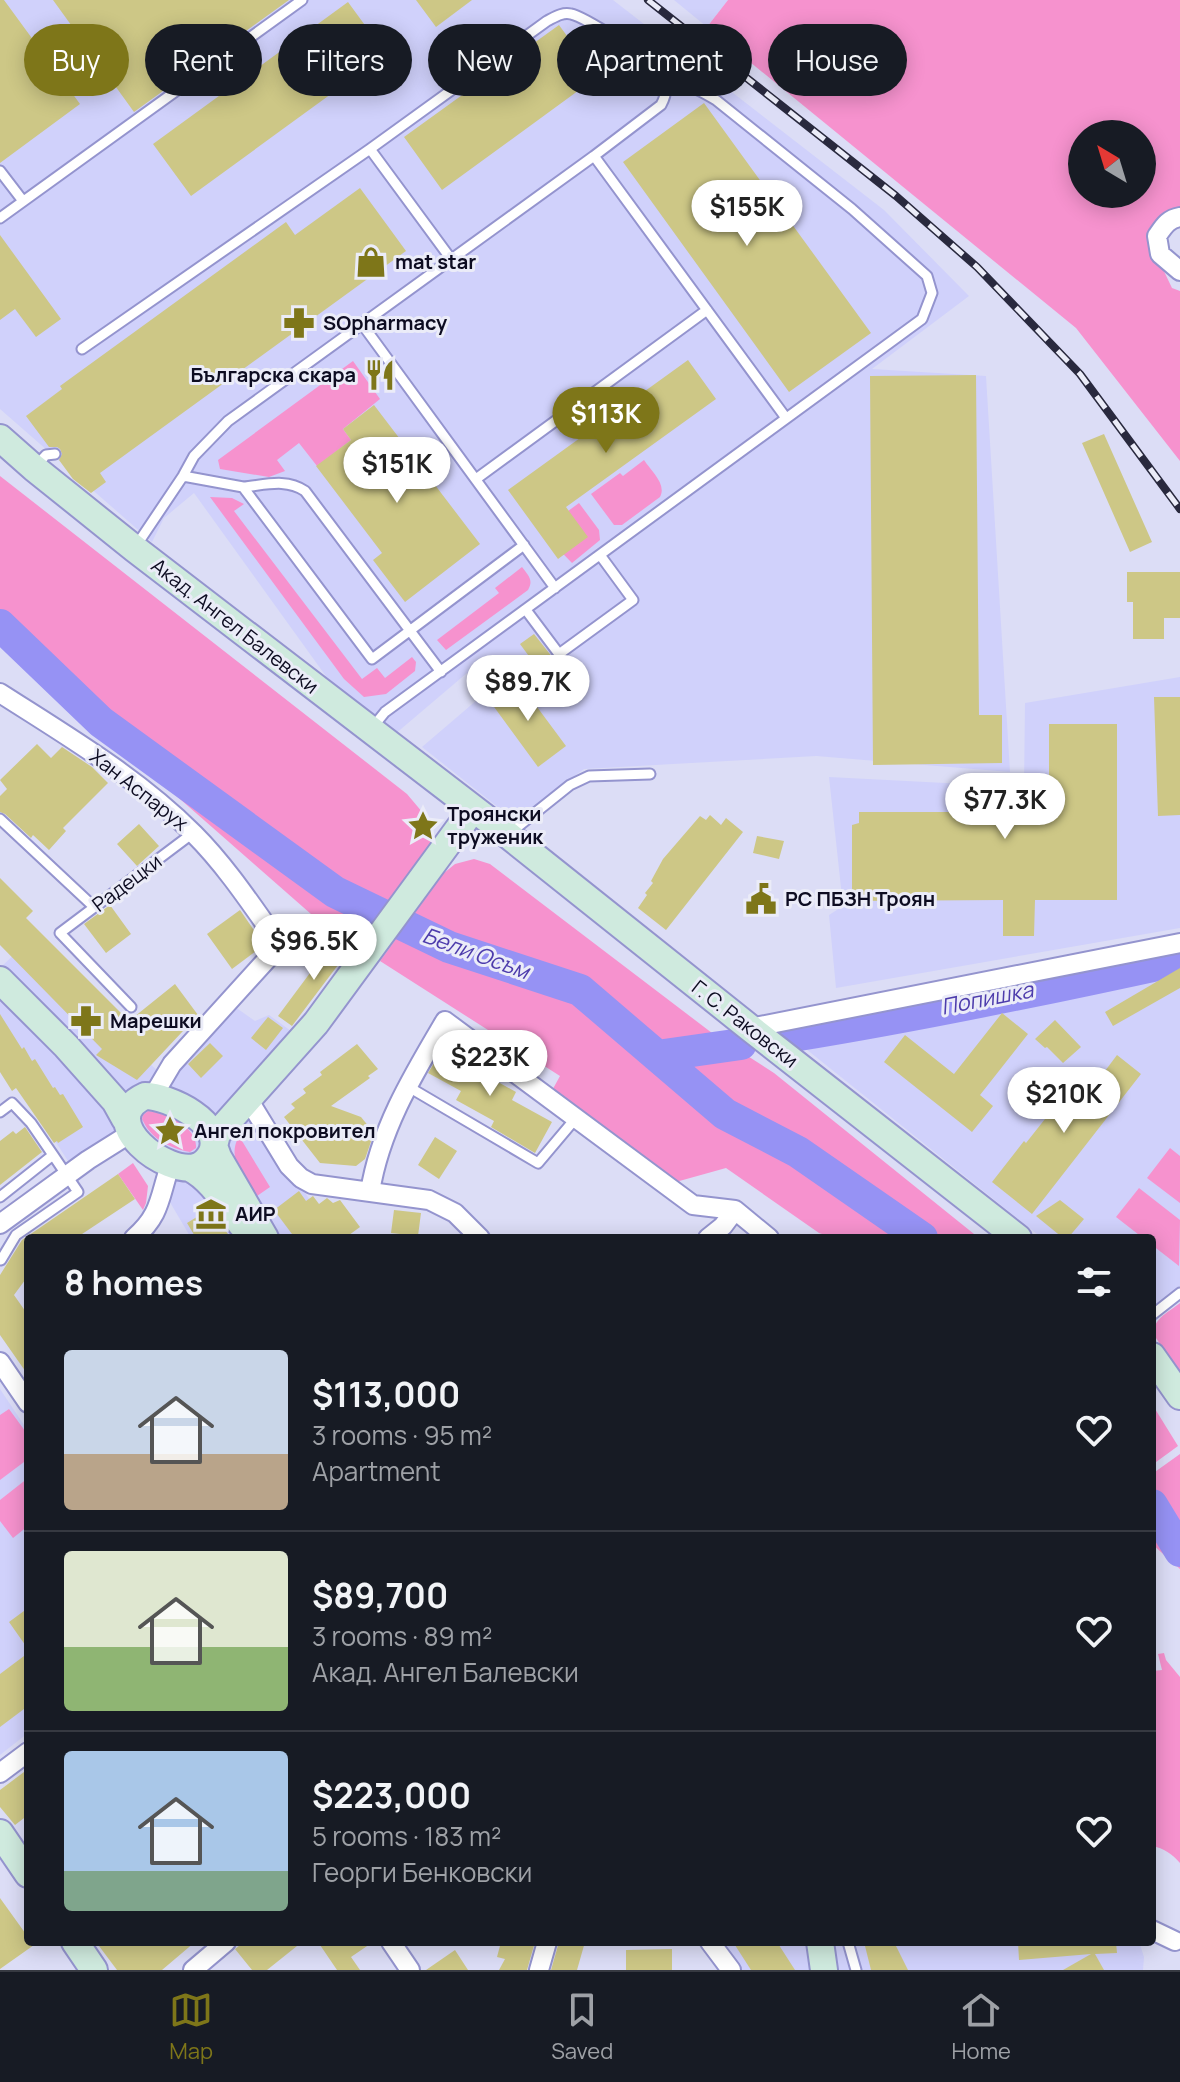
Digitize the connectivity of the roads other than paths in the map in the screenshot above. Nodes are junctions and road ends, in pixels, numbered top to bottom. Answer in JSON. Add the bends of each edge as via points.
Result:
{"nodes":[{"id":1,"x":302,"y":0,"type":"edge"},
{"id":2,"x":592,"y":24,"type":"edge"},
{"id":3,"x":666,"y":96,"type":"edge"},
{"id":4,"x":709,"y":96,"type":"edge"},
{"id":5,"x":370,"y":149,"type":"junction"},
{"id":6,"x":594,"y":156,"type":"junction"},
{"id":7,"x":0,"y":171,"type":"edge"},
{"id":8,"x":23,"y":201,"type":"junction"},
{"id":9,"x":1180,"y":217,"type":"edge"},
{"id":10,"x":0,"y":218,"type":"edge"},
{"id":11,"x":451,"y":259,"type":"junction"},
{"id":12,"x":1180,"y":271,"type":"edge"},
{"id":13,"x":707,"y":310,"type":"junction"},
{"id":14,"x":362,"y":324,"type":"junction"},
{"id":15,"x":82,"y":349,"type":"dead end"},
{"id":16,"x":786,"y":418,"type":"junction"},
{"id":17,"x":0,"y":438,"type":"edge"},
{"id":18,"x":183,"y":476,"type":"junction"},
{"id":19,"x":476,"y":479,"type":"junction"},
{"id":20,"x":243,"y":487,"type":"junction"},
{"id":21,"x":524,"y":545,"type":"junction"},
{"id":22,"x":135,"y":549,"type":"junction"},
{"id":23,"x":600,"y":555,"type":"junction"},
{"id":24,"x":555,"y":588,"type":"junction"},
{"id":25,"x":526,"y":610,"type":"junction"},
{"id":26,"x":410,"y":631,"type":"junction"},
{"id":27,"x":441,"y":672,"type":"junction"},
{"id":28,"x":0,"y":693,"type":"edge"},
{"id":29,"x":370,"y":730,"type":"junction"},
{"id":30,"x":650,"y":774,"type":"dead end"},
{"id":31,"x":473,"y":809,"type":"junction"},
{"id":32,"x":0,"y":819,"type":"edge"},
{"id":33,"x":193,"y":833,"type":"junction"},
{"id":34,"x":508,"y":835,"type":"junction"},
{"id":35,"x":94,"y":907,"type":"junction"},
{"id":36,"x":1180,"y":943,"type":"edge"},
{"id":37,"x":0,"y":980,"type":"edge"},
{"id":38,"x":131,"y":1007,"type":"dead end"},
{"id":39,"x":750,"y":1028,"type":"junction"},
{"id":40,"x":66,"y":1046,"type":"junction"},
{"id":41,"x":270,"y":1075,"type":"junction"},
{"id":42,"x":407,"y":1086,"type":"junction"},
{"id":43,"x":149,"y":1096,"type":"junction"},
{"id":44,"x":248,"y":1099,"type":"junction"},
{"id":45,"x":0,"y":1112,"type":"edge"},
{"id":46,"x":191,"y":1112,"type":"junction"},
{"id":47,"x":576,"y":1118,"type":"junction"},
{"id":48,"x":128,"y":1126,"type":"junction"},
{"id":49,"x":214,"y":1146,"type":"junction"},
{"id":50,"x":53,"y":1155,"type":"junction"},
{"id":51,"x":181,"y":1166,"type":"junction"},
{"id":52,"x":67,"y":1175,"type":"junction"},
{"id":53,"x":370,"y":1192,"type":"junction"},
{"id":54,"x":0,"y":1197,"type":"edge"},
{"id":55,"x":735,"y":1210,"type":"junction"},
{"id":56,"x":0,"y":1224,"type":"edge"},
{"id":57,"x":138,"y":1234,"type":"edge"},
{"id":58,"x":249,"y":1234,"type":"edge"},
{"id":59,"x":263,"y":1234,"type":"edge"},
{"id":60,"x":476,"y":1234,"type":"edge"},
{"id":61,"x":713,"y":1234,"type":"edge"},
{"id":62,"x":764,"y":1234,"type":"edge"},
{"id":63,"x":1013,"y":1234,"type":"edge"},
{"id":64,"x":1,"y":1260,"type":"edge"},
{"id":65,"x":1180,"y":1293,"type":"edge"},
{"id":66,"x":1156,"y":1312,"type":"edge"},
{"id":67,"x":0,"y":1362,"type":"edge"},
{"id":68,"x":1156,"y":1362,"type":"edge"},
{"id":69,"x":1180,"y":1396,"type":"edge"},
{"id":70,"x":24,"y":1397,"type":"edge"},
{"id":71,"x":24,"y":1755,"type":"edge"},
{"id":72,"x":0,"y":1773,"type":"edge"},
{"id":73,"x":0,"y":1833,"type":"edge"},
{"id":74,"x":24,"y":1868,"type":"edge"},
{"id":75,"x":1156,"y":1932,"type":"edge"},
{"id":76,"x":1175,"y":1941,"type":"dead end"},
{"id":77,"x":78,"y":1946,"type":"edge"},
{"id":78,"x":221,"y":1946,"type":"edge"},
{"id":79,"x":394,"y":1946,"type":"edge"},
{"id":80,"x":546,"y":1946,"type":"edge"},
{"id":81,"x":713,"y":1946,"type":"edge"},
{"id":82,"x":821,"y":1946,"type":"edge"},
{"id":83,"x":849,"y":1946,"type":"edge"},
{"id":84,"x":94,"y":1970,"type":"edge"},
{"id":85,"x":193,"y":1970,"type":"edge"},
{"id":86,"x":410,"y":1970,"type":"edge"},
{"id":87,"x":539,"y":1970,"type":"edge"},
{"id":88,"x":731,"y":1970,"type":"edge"},
{"id":89,"x":824,"y":1970,"type":"edge"},
{"id":90,"x":856,"y":1970,"type":"edge"}],
"edges":[{"from":1,"to":8,"type":"lane"},
{"from":2,"to":5,"type":"lane","via":[[570,14],[547,21]]},
{"from":3,"to":6,"type":"lane","via":[[661,105]]},
{"from":4,"to":16,"type":"lane","via":[[852,209],[927,276],[932,293],[922,319]]},
{"from":5,"to":11,"type":"lane"},
{"from":5,"to":15,"type":"lane"},
{"from":6,"to":11,"type":"lane"},
{"from":6,"to":13,"type":"lane"},
{"from":7,"to":8,"type":"lane"},
{"from":8,"to":10,"type":"lane"},
{"from":9,"to":12,"type":"street","via":[[1157,236],[1160,254]]},
{"from":11,"to":14,"type":"lane"},
{"from":13,"to":16,"type":"lane"},
{"from":13,"to":19,"type":"lane"},
{"from":14,"to":18,"type":"lane","via":[[228,421],[194,456]]},
{"from":14,"to":19,"type":"lane"},
{"from":16,"to":23,"type":"lane"},
{"from":17,"to":22,"type":"street","name":"Акад. Ангел Балевски","via":[[44,461]]},
{"from":18,"to":20,"type":"lane"},
{"from":18,"to":22,"type":"lane"},
{"from":19,"to":21,"type":"lane"},
{"from":20,"to":26,"type":"lane","via":[[286,483],[305,491]]},
{"from":20,"to":26,"type":"lane","via":[[372,659]]},
{"from":21,"to":24,"type":"lane"},
{"from":21,"to":26,"type":"lane"},
{"from":22,"to":29,"type":"street","name":"Акад. Ангел Балевски"},
{"from":23,"to":24,"type":"lane"},
{"from":23,"to":25,"type":"lane","via":[[633,600],[559,654]]},
{"from":24,"to":25,"type":"lane"},
{"from":25,"to":27,"type":"lane"},
{"from":26,"to":27,"type":"lane"},
{"from":27,"to":29,"type":"lane","via":[[385,712]]},
{"from":28,"to":33,"type":"street","name":"Хан Аспарух","via":[[146,791]]},
{"from":29,"to":31,"type":"street","name":"Акад. Ангел Балевски"},
{"from":30,"to":34,"type":"lane","via":[[579,780]]},
{"from":31,"to":34,"type":"street","name":"Г. С. Раковски"},
{"from":31,"to":41,"type":"street","via":[[316,1023]]},
{"from":32,"to":35,"type":"lane"},
{"from":33,"to":35,"type":"lane","name":"Радецки"},
{"from":33,"to":43,"type":"street","name":"Хан Аспарух","via":[[280,945]]},
{"from":34,"to":39,"type":"street","name":"Г. С. Раковски"},
{"from":35,"to":38,"type":"lane","name":"Радецки","via":[[60,933]]},
{"from":36,"to":39,"type":"street"},
{"from":37,"to":40,"type":"street"},
{"from":39,"to":63,"type":"street","name":"Г. С. Раковски"},
{"from":40,"to":43,"type":"street","via":[[110,1078]]},
{"from":40,"to":48,"type":"street","via":[[115,1101]]},
{"from":41,"to":44,"type":"street"},
{"from":41,"to":46,"type":"street","via":[[224,1110]]},
{"from":42,"to":47,"type":"lane","via":[[538,1163]]},
{"from":42,"to":47,"type":"street","via":[[445,1021]]},
{"from":42,"to":53,"type":"street","via":[[374,1166]]},
{"from":43,"to":46,"type":"street"},
{"from":43,"to":48,"type":"street","via":[[129,1107]]},
{"from":44,"to":49,"type":"street","via":[[217,1134]]},
{"from":44,"to":53,"type":"street","via":[[301,1178]]},
{"from":45,"to":50,"type":"lane","via":[[12,1103]]},
{"from":46,"to":49,"type":"street","via":[[212,1135]]},
{"from":47,"to":55,"type":"street","via":[[693,1205]]},
{"from":48,"to":51,"type":"street","via":[[146,1150]]},
{"from":48,"to":52,"type":"street"},
{"from":49,"to":51,"type":"street","via":[[202,1165]]},
{"from":49,"to":59,"type":"street"},
{"from":50,"to":52,"type":"lane"},
{"from":50,"to":54,"type":"lane"},
{"from":51,"to":57,"type":"street","via":[[162,1189],[154,1218]]},
{"from":51,"to":58,"type":"street","via":[[209,1183]]},
{"from":52,"to":56,"type":"street"},
{"from":52,"to":64,"type":"lane","via":[[78,1192],[16,1235]]},
{"from":53,"to":60,"type":"street","via":[[429,1200],[455,1213]]},
{"from":55,"to":61,"type":"street"},
{"from":55,"to":62,"type":"street"},
{"from":65,"to":66,"type":"lane"},
{"from":67,"to":70,"type":"street"},
{"from":68,"to":69,"type":"street"},
{"from":71,"to":72,"type":"street"},
{"from":73,"to":74,"type":"street"},
{"from":75,"to":76,"type":"street"},
{"from":77,"to":84,"type":"street"},
{"from":78,"to":85,"type":"street"},
{"from":79,"to":86,"type":"street"},
{"from":80,"to":87,"type":"street"},
{"from":81,"to":88,"type":"street"},
{"from":82,"to":89,"type":"street"},
{"from":83,"to":90,"type":"lane"}]}
